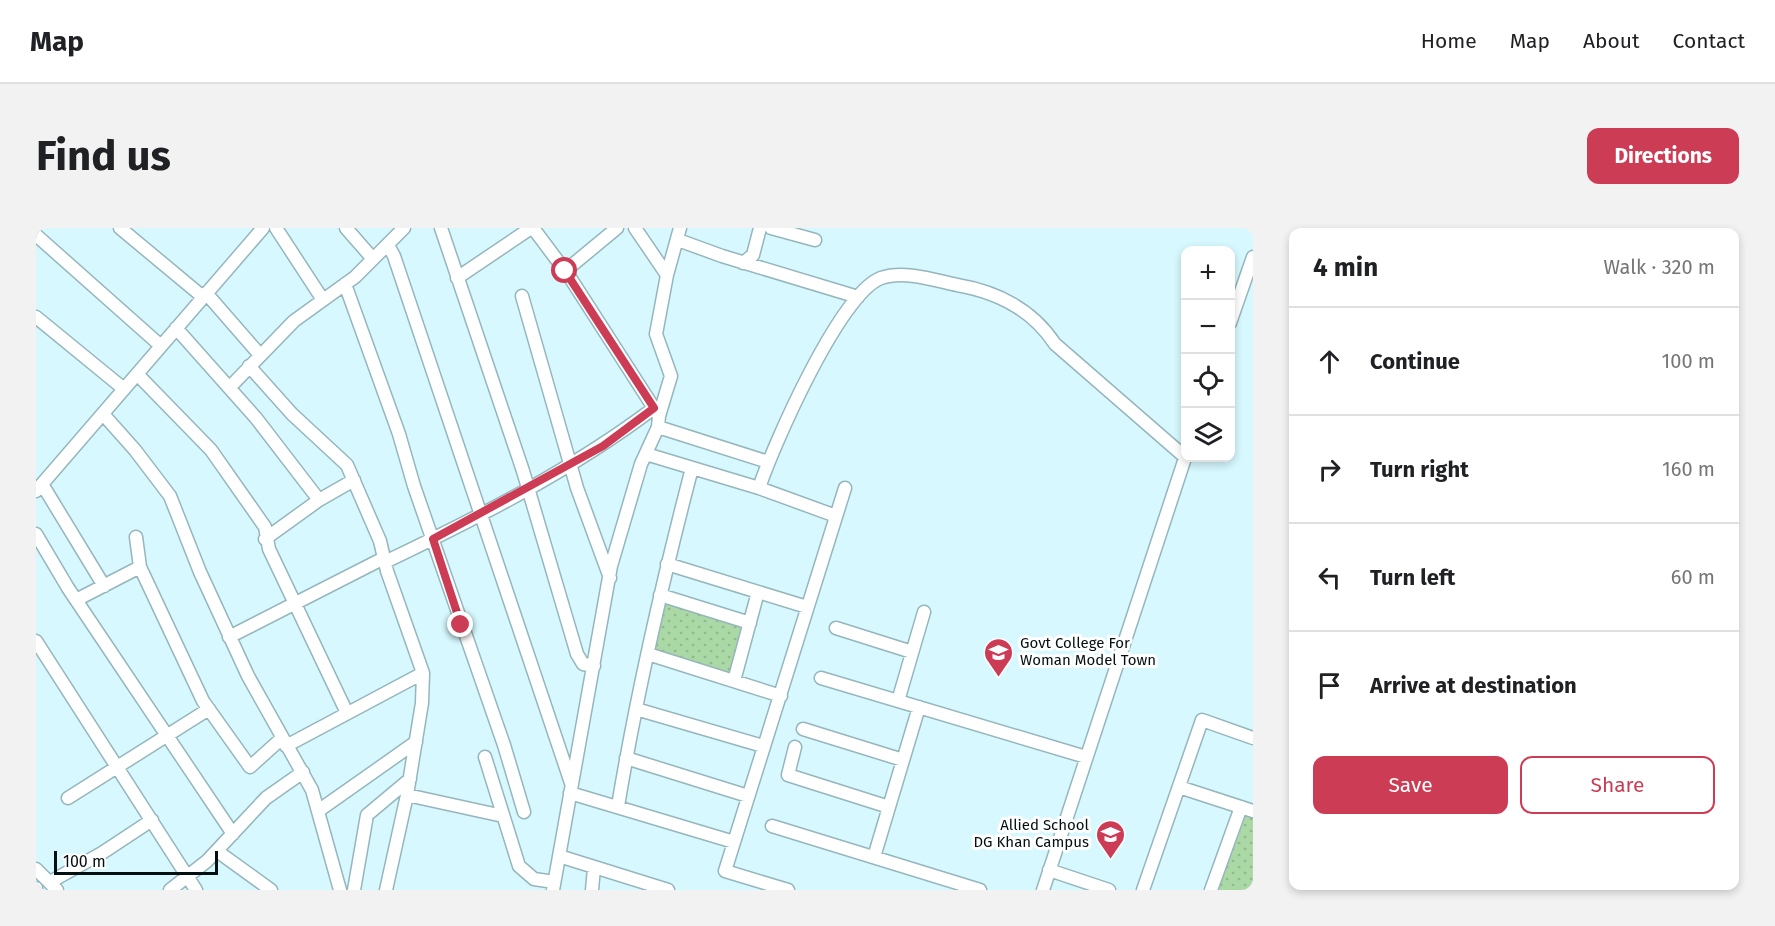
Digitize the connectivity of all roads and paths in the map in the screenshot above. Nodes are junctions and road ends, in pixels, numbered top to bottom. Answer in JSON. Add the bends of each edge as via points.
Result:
{"nodes":[{"id":1,"x":120,"y":228,"type":"edge"},
{"id":2,"x":263,"y":228,"type":"edge"},
{"id":3,"x":276,"y":228,"type":"edge"},
{"id":4,"x":346,"y":228,"type":"edge"},
{"id":5,"x":404,"y":228,"type":"edge"},
{"id":6,"x":441,"y":228,"type":"edge"},
{"id":7,"x":532,"y":228,"type":"edge"},
{"id":8,"x":617,"y":228,"type":"edge"},
{"id":9,"x":635,"y":228,"type":"edge"},
{"id":10,"x":760,"y":228,"type":"edge"},
{"id":11,"x":771,"y":228,"type":"edge"},
{"id":12,"x":679,"y":234,"type":"edge"},
{"id":13,"x":36,"y":236,"type":"edge"},
{"id":14,"x":815,"y":240,"type":"dead end"},
{"id":15,"x":388,"y":245,"type":"junction"},
{"id":16,"x":1253,"y":257,"type":"edge"},
{"id":17,"x":374,"y":259,"type":"junction"},
{"id":18,"x":743,"y":263,"type":"junction"},
{"id":19,"x":565,"y":271,"type":"junction"},
{"id":20,"x":667,"y":275,"type":"junction"},
{"id":21,"x":457,"y":278,"type":"junction"},
{"id":22,"x":345,"y":284,"type":"junction"},
{"id":23,"x":205,"y":295,"type":"junction"},
{"id":24,"x":522,"y":296,"type":"dead end"},
{"id":25,"x":858,"y":297,"type":"junction"},
{"id":26,"x":323,"y":300,"type":"junction"},
{"id":27,"x":1235,"y":309,"type":"edge"},
{"id":28,"x":36,"y":317,"type":"edge"},
{"id":29,"x":176,"y":328,"type":"junction"},
{"id":30,"x":161,"y":346,"type":"junction"},
{"id":31,"x":260,"y":355,"type":"junction"},
{"id":32,"x":249,"y":366,"type":"junction"},
{"id":33,"x":136,"y":374,"type":"junction"},
{"id":34,"x":230,"y":387,"type":"junction"},
{"id":35,"x":124,"y":389,"type":"junction"},
{"id":36,"x":102,"y":414,"type":"junction"},
{"id":37,"x":657,"y":417,"type":"junction"},
{"id":38,"x":1181,"y":453,"type":"edge"},
{"id":39,"x":646,"y":454,"type":"junction"},
{"id":40,"x":768,"y":462,"type":"junction"},
{"id":41,"x":1183,"y":462,"type":"edge"},
{"id":42,"x":570,"y":464,"type":"junction"},
{"id":43,"x":692,"y":468,"type":"junction"},
{"id":44,"x":354,"y":480,"type":"junction"},
{"id":45,"x":39,"y":488,"type":"edge"},
{"id":46,"x":527,"y":488,"type":"junction"},
{"id":47,"x":759,"y":488,"type":"junction"},
{"id":48,"x":845,"y":488,"type":"dead end"},
{"id":49,"x":319,"y":500,"type":"junction"},
{"id":50,"x":481,"y":513,"type":"junction"},
{"id":51,"x":836,"y":516,"type":"junction"},
{"id":52,"x":36,"y":534,"type":"edge"},
{"id":53,"x":135,"y":537,"type":"dead end"},
{"id":54,"x":265,"y":539,"type":"junction"},
{"id":55,"x":433,"y":539,"type":"junction"},
{"id":56,"x":384,"y":560,"type":"junction"},
{"id":57,"x":667,"y":564,"type":"junction"},
{"id":58,"x":140,"y":567,"type":"junction"},
{"id":59,"x":610,"y":578,"type":"junction"},
{"id":60,"x":104,"y":586,"type":"junction"},
{"id":61,"x":759,"y":592,"type":"junction"},
{"id":62,"x":660,"y":595,"type":"junction"},
{"id":63,"x":76,"y":600,"type":"junction"},
{"id":64,"x":296,"y":602,"type":"junction"},
{"id":65,"x":807,"y":607,"type":"junction"},
{"id":66,"x":924,"y":612,"type":"dead end"},
{"id":67,"x":750,"y":623,"type":"junction"},
{"id":68,"x":836,"y":628,"type":"dead end"},
{"id":69,"x":230,"y":636,"type":"junction"},
{"id":70,"x":36,"y":641,"type":"edge"},
{"id":71,"x":912,"y":652,"type":"junction"},
{"id":72,"x":648,"y":654,"type":"junction"},
{"id":73,"x":594,"y":666,"type":"junction"},
{"id":74,"x":423,"y":673,"type":"junction"},
{"id":75,"x":821,"y":678,"type":"dead end"},
{"id":76,"x":734,"y":681,"type":"junction"},
{"id":77,"x":781,"y":696,"type":"junction"},
{"id":78,"x":898,"y":701,"type":"junction"},
{"id":79,"x":919,"y":707,"type":"junction"},
{"id":80,"x":636,"y":709,"type":"junction"},
{"id":81,"x":209,"y":710,"type":"junction"},
{"id":82,"x":347,"y":713,"type":"junction"},
{"id":83,"x":803,"y":729,"type":"dead end"},
{"id":84,"x":168,"y":736,"type":"junction"},
{"id":85,"x":1253,"y":738,"type":"edge"},
{"id":86,"x":284,"y":742,"type":"junction"},
{"id":87,"x":416,"y":742,"type":"junction"},
{"id":88,"x":763,"y":746,"type":"junction"},
{"id":89,"x":795,"y":747,"type":"dead end"},
{"id":90,"x":485,"y":757,"type":"dead end"},
{"id":91,"x":1086,"y":757,"type":"junction"},
{"id":92,"x":626,"y":758,"type":"junction"},
{"id":93,"x":903,"y":760,"type":"junction"},
{"id":94,"x":118,"y":768,"type":"junction"},
{"id":95,"x":303,"y":772,"type":"junction"},
{"id":96,"x":410,"y":779,"type":"junction"},
{"id":97,"x":1179,"y":787,"type":"junction"},
{"id":98,"x":571,"y":789,"type":"junction"},
{"id":99,"x":407,"y":795,"type":"junction"},
{"id":100,"x":748,"y":796,"type":"junction"},
{"id":101,"x":68,"y":798,"type":"dead end"},
{"id":102,"x":618,"y":806,"type":"junction"},
{"id":103,"x":889,"y":807,"type":"junction"},
{"id":104,"x":1247,"y":809,"type":"edge"},
{"id":105,"x":318,"y":811,"type":"junction"},
{"id":106,"x":524,"y":812,"type":"dead end"},
{"id":107,"x":503,"y":816,"type":"junction"},
{"id":108,"x":152,"y":820,"type":"junction"},
{"id":109,"x":772,"y":826,"type":"dead end"},
{"id":110,"x":233,"y":834,"type":"junction"},
{"id":111,"x":734,"y":842,"type":"junction"},
{"id":112,"x":217,"y":851,"type":"junction"},
{"id":113,"x":559,"y":856,"type":"junction"},
{"id":114,"x":874,"y":857,"type":"junction"},
{"id":115,"x":594,"y":868,"type":"junction"},
{"id":116,"x":36,"y":869,"type":"edge"},
{"id":117,"x":1049,"y":870,"type":"junction"},
{"id":118,"x":188,"y":876,"type":"junction"},
{"id":119,"x":53,"y":886,"type":"edge"},
{"id":120,"x":554,"y":886,"type":"edge"},
{"id":121,"x":646,"y":887,"type":"edge"},
{"id":122,"x":170,"y":890,"type":"edge"},
{"id":123,"x":196,"y":890,"type":"edge"},
{"id":124,"x":271,"y":890,"type":"edge"},
{"id":125,"x":340,"y":890,"type":"edge"},
{"id":126,"x":354,"y":890,"type":"edge"},
{"id":127,"x":386,"y":890,"type":"edge"},
{"id":128,"x":592,"y":890,"type":"edge"},
{"id":129,"x":668,"y":890,"type":"edge"},
{"id":130,"x":788,"y":890,"type":"edge"},
{"id":131,"x":980,"y":890,"type":"edge"},
{"id":132,"x":1043,"y":890,"type":"edge"},
{"id":133,"x":1109,"y":890,"type":"edge"},
{"id":134,"x":1143,"y":890,"type":"edge"},
{"id":135,"x":1211,"y":890,"type":"edge"}],
"edges":[{"from":1,"to":23,"type":"street"},
{"from":2,"to":23,"type":"street"},
{"from":3,"to":26,"type":"street"},
{"from":4,"to":17,"type":"street"},
{"from":5,"to":15,"type":"street"},
{"from":6,"to":21,"type":"street"},
{"from":7,"to":19,"type":"street"},
{"from":7,"to":21,"type":"street"},
{"from":8,"to":19,"type":"street"},
{"from":9,"to":20,"type":"street"},
{"from":10,"to":18,"type":"street","via":[[753,255]]},
{"from":11,"to":14,"type":"street"},
{"from":12,"to":18,"type":"street"},
{"from":12,"to":20,"type":"street"},
{"from":13,"to":30,"type":"street"},
{"from":15,"to":17,"type":"street"},
{"from":15,"to":50,"type":"street","via":[[424,338]]},
{"from":16,"to":27,"type":"street"},
{"from":17,"to":22,"type":"street"},
{"from":18,"to":25,"type":"street"},
{"from":19,"to":37,"type":"street"},
{"from":20,"to":37,"type":"street","via":[[656,334],[671,376]]},
{"from":21,"to":46,"type":"street"},
{"from":22,"to":26,"type":"street"},
{"from":22,"to":55,"type":"street","via":[[380,376]]},
{"from":23,"to":29,"type":"street"},
{"from":23,"to":31,"type":"street"},
{"from":24,"to":42,"type":"street"},
{"from":25,"to":38,"type":"street","via":[[879,278],[903,275],[1004,298],[1028,313],[1055,344]]},
{"from":25,"to":40,"type":"street","via":[[829,336]]},
{"from":26,"to":31,"type":"street","via":[[294,321]]},
{"from":28,"to":35,"type":"street"},
{"from":29,"to":30,"type":"street"},
{"from":29,"to":34,"type":"street"},
{"from":30,"to":33,"type":"street"},
{"from":31,"to":32,"type":"street"},
{"from":32,"to":34,"type":"street"},
{"from":32,"to":44,"type":"street","via":[[298,420],[347,465]]},
{"from":33,"to":35,"type":"street"},
{"from":33,"to":54,"type":"street","via":[[211,450],[265,527]]},
{"from":34,"to":49,"type":"street"},
{"from":35,"to":36,"type":"street"},
{"from":36,"to":45,"type":"street"},
{"from":36,"to":69,"type":"street","via":[[170,496]]},
{"from":37,"to":39,"type":"street"},
{"from":37,"to":40,"type":"street"},
{"from":37,"to":42,"type":"street"},
{"from":39,"to":43,"type":"street"},
{"from":39,"to":59,"type":"street"},
{"from":40,"to":47,"type":"street"},
{"from":41,"to":91,"type":"street"},
{"from":42,"to":46,"type":"street"},
{"from":42,"to":59,"type":"street"},
{"from":43,"to":47,"type":"street"},
{"from":43,"to":57,"type":"street"},
{"from":44,"to":49,"type":"street"},
{"from":44,"to":56,"type":"street"},
{"from":45,"to":60,"type":"street"},
{"from":46,"to":50,"type":"street"},
{"from":46,"to":73,"type":"street","via":[[577,654],[584,664]]},
{"from":47,"to":51,"type":"street"},
{"from":48,"to":51,"type":"street"},
{"from":49,"to":54,"type":"street"},
{"from":50,"to":55,"type":"street"},
{"from":50,"to":98,"type":"street"},
{"from":51,"to":65,"type":"street"},
{"from":52,"to":63,"type":"street"},
{"from":53,"to":58,"type":"street"},
{"from":54,"to":64,"type":"street"},
{"from":55,"to":56,"type":"street"},
{"from":55,"to":106,"type":"street"},
{"from":56,"to":64,"type":"street"},
{"from":56,"to":74,"type":"street"},
{"from":57,"to":61,"type":"street"},
{"from":57,"to":62,"type":"street"},
{"from":58,"to":60,"type":"street"},
{"from":58,"to":81,"type":"street"},
{"from":59,"to":73,"type":"street"},
{"from":60,"to":63,"type":"street"},
{"from":61,"to":65,"type":"street"},
{"from":61,"to":67,"type":"street"},
{"from":62,"to":67,"type":"street"},
{"from":62,"to":72,"type":"street"},
{"from":63,"to":84,"type":"street"},
{"from":64,"to":69,"type":"street"},
{"from":64,"to":82,"type":"street"},
{"from":65,"to":77,"type":"street"},
{"from":66,"to":71,"type":"street"},
{"from":67,"to":76,"type":"street"},
{"from":68,"to":71,"type":"street"},
{"from":69,"to":86,"type":"street"},
{"from":70,"to":94,"type":"street"},
{"from":71,"to":78,"type":"street"},
{"from":72,"to":76,"type":"street"},
{"from":72,"to":80,"type":"street"},
{"from":73,"to":98,"type":"street"},
{"from":74,"to":82,"type":"street"},
{"from":74,"to":87,"type":"street"},
{"from":75,"to":78,"type":"street"},
{"from":76,"to":77,"type":"street"},
{"from":77,"to":88,"type":"street"},
{"from":78,"to":79,"type":"street"},
{"from":79,"to":91,"type":"street"},
{"from":79,"to":93,"type":"street"},
{"from":80,"to":88,"type":"street"},
{"from":80,"to":92,"type":"street"},
{"from":81,"to":84,"type":"street"},
{"from":81,"to":86,"type":"street","via":[[250,767]]},
{"from":82,"to":86,"type":"street"},
{"from":83,"to":93,"type":"street"},
{"from":84,"to":94,"type":"street"},
{"from":84,"to":110,"type":"street"},
{"from":85,"to":97,"type":"street","via":[[1202,720]]},
{"from":86,"to":95,"type":"street"},
{"from":87,"to":96,"type":"street"},
{"from":87,"to":105,"type":"street"},
{"from":88,"to":100,"type":"street"},
{"from":89,"to":103,"type":"street","via":[[788,775]]},
{"from":90,"to":107,"type":"street"},
{"from":91,"to":117,"type":"street"},
{"from":92,"to":100,"type":"street"},
{"from":92,"to":102,"type":"street"},
{"from":93,"to":103,"type":"street"},
{"from":94,"to":101,"type":"street"},
{"from":94,"to":108,"type":"street"},
{"from":95,"to":105,"type":"street"},
{"from":95,"to":110,"type":"street","via":[[266,798]]},
{"from":96,"to":99,"type":"street"},
{"from":96,"to":126,"type":"street","via":[[367,815]]},
{"from":97,"to":104,"type":"street"},
{"from":97,"to":134,"type":"street"},
{"from":98,"to":102,"type":"street"},
{"from":98,"to":113,"type":"street"},
{"from":99,"to":107,"type":"street"},
{"from":99,"to":127,"type":"street"},
{"from":100,"to":111,"type":"street"},
{"from":102,"to":111,"type":"street"},
{"from":103,"to":114,"type":"street"},
{"from":104,"to":135,"type":"street"},
{"from":105,"to":125,"type":"street"},
{"from":107,"to":120,"type":"street","via":[[524,873]]},
{"from":108,"to":118,"type":"street"},
{"from":108,"to":119,"type":"street"},
{"from":109,"to":114,"type":"street"},
{"from":110,"to":112,"type":"street"},
{"from":111,"to":130,"type":"street","via":[[725,871]]},
{"from":112,"to":118,"type":"street"},
{"from":112,"to":124,"type":"street"},
{"from":113,"to":115,"type":"street"},
{"from":113,"to":120,"type":"street"},
{"from":114,"to":131,"type":"street"},
{"from":115,"to":121,"type":"street"},
{"from":115,"to":128,"type":"street"},
{"from":116,"to":119,"type":"street"},
{"from":117,"to":132,"type":"street"},
{"from":117,"to":133,"type":"street"},
{"from":118,"to":122,"type":"street"},
{"from":118,"to":123,"type":"street"},
{"from":121,"to":129,"type":"street"}]}
